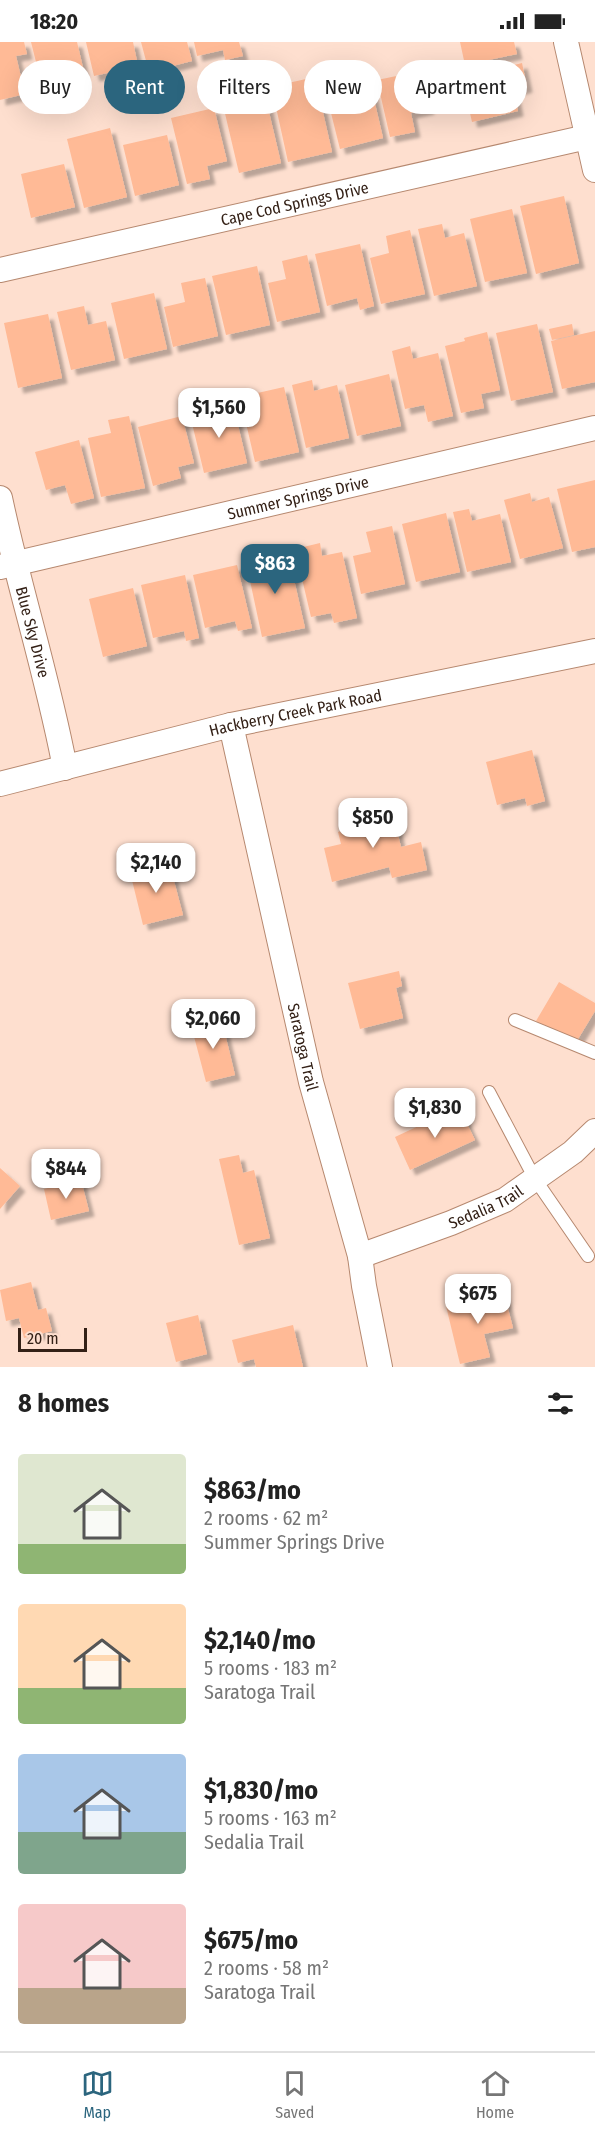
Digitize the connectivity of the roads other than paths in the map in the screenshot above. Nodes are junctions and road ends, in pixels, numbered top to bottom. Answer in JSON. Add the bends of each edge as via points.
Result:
{"nodes":[{"id":1,"x":566,"y":42,"type":"edge"},
{"id":2,"x":587,"y":137,"type":"junction"},
{"id":3,"x":595,"y":170,"type":"edge"},
{"id":4,"x":0,"y":270,"type":"edge"},
{"id":5,"x":595,"y":428,"type":"edge"},
{"id":6,"x":0,"y":498,"type":"edge"},
{"id":7,"x":7,"y":565,"type":"edge"},
{"id":8,"x":595,"y":651,"type":"edge"},
{"id":9,"x":231,"y":725,"type":"junction"},
{"id":10,"x":65,"y":768,"type":"junction"},
{"id":11,"x":0,"y":784,"type":"edge"},
{"id":12,"x":515,"y":1020,"type":"dead end"},
{"id":13,"x":595,"y":1053,"type":"edge"},
{"id":14,"x":489,"y":1092,"type":"dead end"},
{"id":15,"x":595,"y":1131,"type":"edge"},
{"id":16,"x":535,"y":1179,"type":"junction"},
{"id":17,"x":360,"y":1256,"type":"junction"},
{"id":18,"x":588,"y":1256,"type":"dead end"},
{"id":19,"x":380,"y":1367,"type":"edge"}],
"edges":[{"from":1,"to":2,"type":"street"},
{"from":2,"to":3,"type":"street"},
{"from":2,"to":4,"type":"street","name":"Cape Cod Springs Drive"},
{"from":5,"to":7,"type":"street","name":"Summer Springs Drive"},
{"from":6,"to":7,"type":"street","name":"Blue Sky Drive"},
{"from":7,"to":10,"type":"street","name":"Blue Sky Drive","via":[[56,723]]},
{"from":8,"to":9,"type":"street","name":"Hackberry Creek Park Road"},
{"from":9,"to":10,"type":"street","name":"Hackberry Creek Park Road"},
{"from":9,"to":17,"type":"street","name":"Saratoga Trail","via":[[314,1092]]},
{"from":10,"to":11,"type":"street","name":"Hackberry Creek Park Road"},
{"from":12,"to":13,"type":"lane"},
{"from":14,"to":16,"type":"lane"},
{"from":15,"to":16,"type":"street","name":"Sedalia Trail"},
{"from":16,"to":17,"type":"street","name":"Sedalia Trail","via":[[505,1200],[402,1243]]},
{"from":16,"to":18,"type":"lane"},
{"from":17,"to":19,"type":"street","name":"Saratoga Trail"}]}
